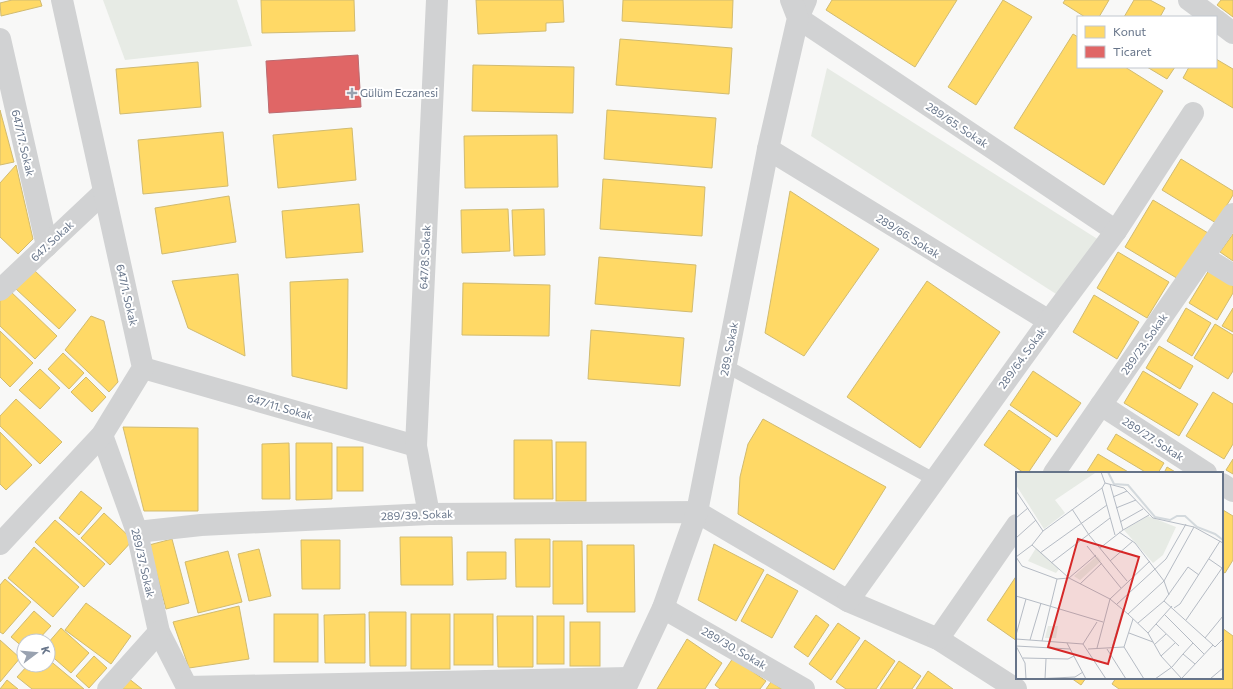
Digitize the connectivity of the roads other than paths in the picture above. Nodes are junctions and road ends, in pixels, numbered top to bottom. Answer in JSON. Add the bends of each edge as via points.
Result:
{"nodes":[{"id":1,"x":62,"y":0,"type":"edge"},
{"id":2,"x":437,"y":0,"type":"edge"},
{"id":3,"x":1189,"y":0,"type":"edge"},
{"id":4,"x":799,"y":6,"type":"edge"},
{"id":5,"x":1211,"y":16,"type":"edge"},
{"id":6,"x":1217,"y":21,"type":"edge"},
{"id":7,"x":1233,"y":33,"type":"edge"},
{"id":8,"x":0,"y":39,"type":"edge"},
{"id":9,"x":1193,"y":113,"type":"dead end"},
{"id":10,"x":768,"y":150,"type":"junction"},
{"id":11,"x":104,"y":192,"type":"junction"},
{"id":12,"x":1233,"y":214,"type":"edge"},
{"id":13,"x":1116,"y":231,"type":"junction"},
{"id":14,"x":46,"y":246,"type":"junction"},
{"id":15,"x":1204,"y":256,"type":"junction"},
{"id":16,"x":1233,"y":275,"type":"edge"},
{"id":17,"x":0,"y":290,"type":"edge"},
{"id":18,"x":1049,"y":321,"type":"junction"},
{"id":19,"x":726,"y":366,"type":"junction"},
{"id":20,"x":144,"y":368,"type":"junction"},
{"id":21,"x":1101,"y":405,"type":"junction"},
{"id":22,"x":102,"y":435,"type":"junction"},
{"id":23,"x":416,"y":446,"type":"junction"},
{"id":24,"x":1055,"y":472,"type":"edge"},
{"id":25,"x":1204,"y":472,"type":"edge"},
{"id":26,"x":935,"y":480,"type":"junction"},
{"id":27,"x":1223,"y":485,"type":"edge"},
{"id":28,"x":1233,"y":491,"type":"edge"},
{"id":29,"x":697,"y":512,"type":"junction"},
{"id":30,"x":429,"y":514,"type":"junction"},
{"id":31,"x":1016,"y":527,"type":"edge"},
{"id":32,"x":138,"y":532,"type":"junction"},
{"id":33,"x":0,"y":544,"type":"edge"},
{"id":34,"x":848,"y":601,"type":"junction"},
{"id":35,"x":663,"y":608,"type":"junction"},
{"id":36,"x":159,"y":632,"type":"junction"},
{"id":37,"x":938,"y":639,"type":"junction"},
{"id":38,"x":627,"y":683,"type":"edge"},
{"id":39,"x":188,"y":688,"type":"edge"},
{"id":40,"x":108,"y":689,"type":"edge"},
{"id":41,"x":804,"y":689,"type":"edge"},
{"id":42,"x":1016,"y":689,"type":"edge"}],
"edges":[{"from":1,"to":11,"type":"street","name":"647/1. Sokak"},
{"from":2,"to":23,"type":"street","name":"647/8. Sokak"},
{"from":3,"to":5,"type":"street"},
{"from":4,"to":10,"type":"street","name":"289. Sokak"},
{"from":4,"to":13,"type":"street","name":"289/65. Sokak"},
{"from":6,"to":7,"type":"street"},
{"from":8,"to":14,"type":"street","name":"647/17. Sokak"},
{"from":9,"to":13,"type":"street","name":"289/64. Sokak"},
{"from":10,"to":18,"type":"street","name":"289/66. Sokak"},
{"from":10,"to":19,"type":"street","name":"289. Sokak"},
{"from":11,"to":14,"type":"street","name":"647. Sokak"},
{"from":11,"to":20,"type":"street","name":"647/1. Sokak"},
{"from":12,"to":15,"type":"street","name":"289/23. Sokak"},
{"from":13,"to":18,"type":"street","name":"289/64. Sokak"},
{"from":14,"to":17,"type":"street","name":"647. Sokak"},
{"from":15,"to":16,"type":"street"},
{"from":15,"to":21,"type":"street","name":"289/23. Sokak"},
{"from":18,"to":26,"type":"street","name":"289/64. Sokak"},
{"from":19,"to":26,"type":"lane"},
{"from":19,"to":29,"type":"street","name":"289. Sokak"},
{"from":20,"to":22,"type":"street"},
{"from":20,"to":23,"type":"street","name":"647/11. Sokak"},
{"from":21,"to":24,"type":"street","name":"289/23. Sokak"},
{"from":21,"to":25,"type":"street","name":"289/27. Sokak"},
{"from":22,"to":32,"type":"street","name":"289/37. Sokak"},
{"from":22,"to":33,"type":"street"},
{"from":23,"to":30,"type":"street","name":"647/8. Sokak"},
{"from":26,"to":34,"type":"street","name":"289/64. Sokak"},
{"from":27,"to":28,"type":"street"},
{"from":29,"to":30,"type":"street","name":"289/39. Sokak"},
{"from":29,"to":34,"type":"street"},
{"from":29,"to":35,"type":"street","name":"289. Sokak"},
{"from":30,"to":32,"type":"street","name":"289/39. Sokak","via":[[201,525]]},
{"from":31,"to":37,"type":"street"},
{"from":32,"to":36,"type":"street","name":"289/37. Sokak"},
{"from":34,"to":37,"type":"street"},
{"from":35,"to":38,"type":"street","name":"289. Sokak"},
{"from":35,"to":41,"type":"street","name":"289/30. Sokak"},
{"from":36,"to":39,"type":"street","name":"289/37. Sokak"},
{"from":36,"to":40,"type":"street"},
{"from":37,"to":42,"type":"street"},
{"from":38,"to":39,"type":"street"}]}
